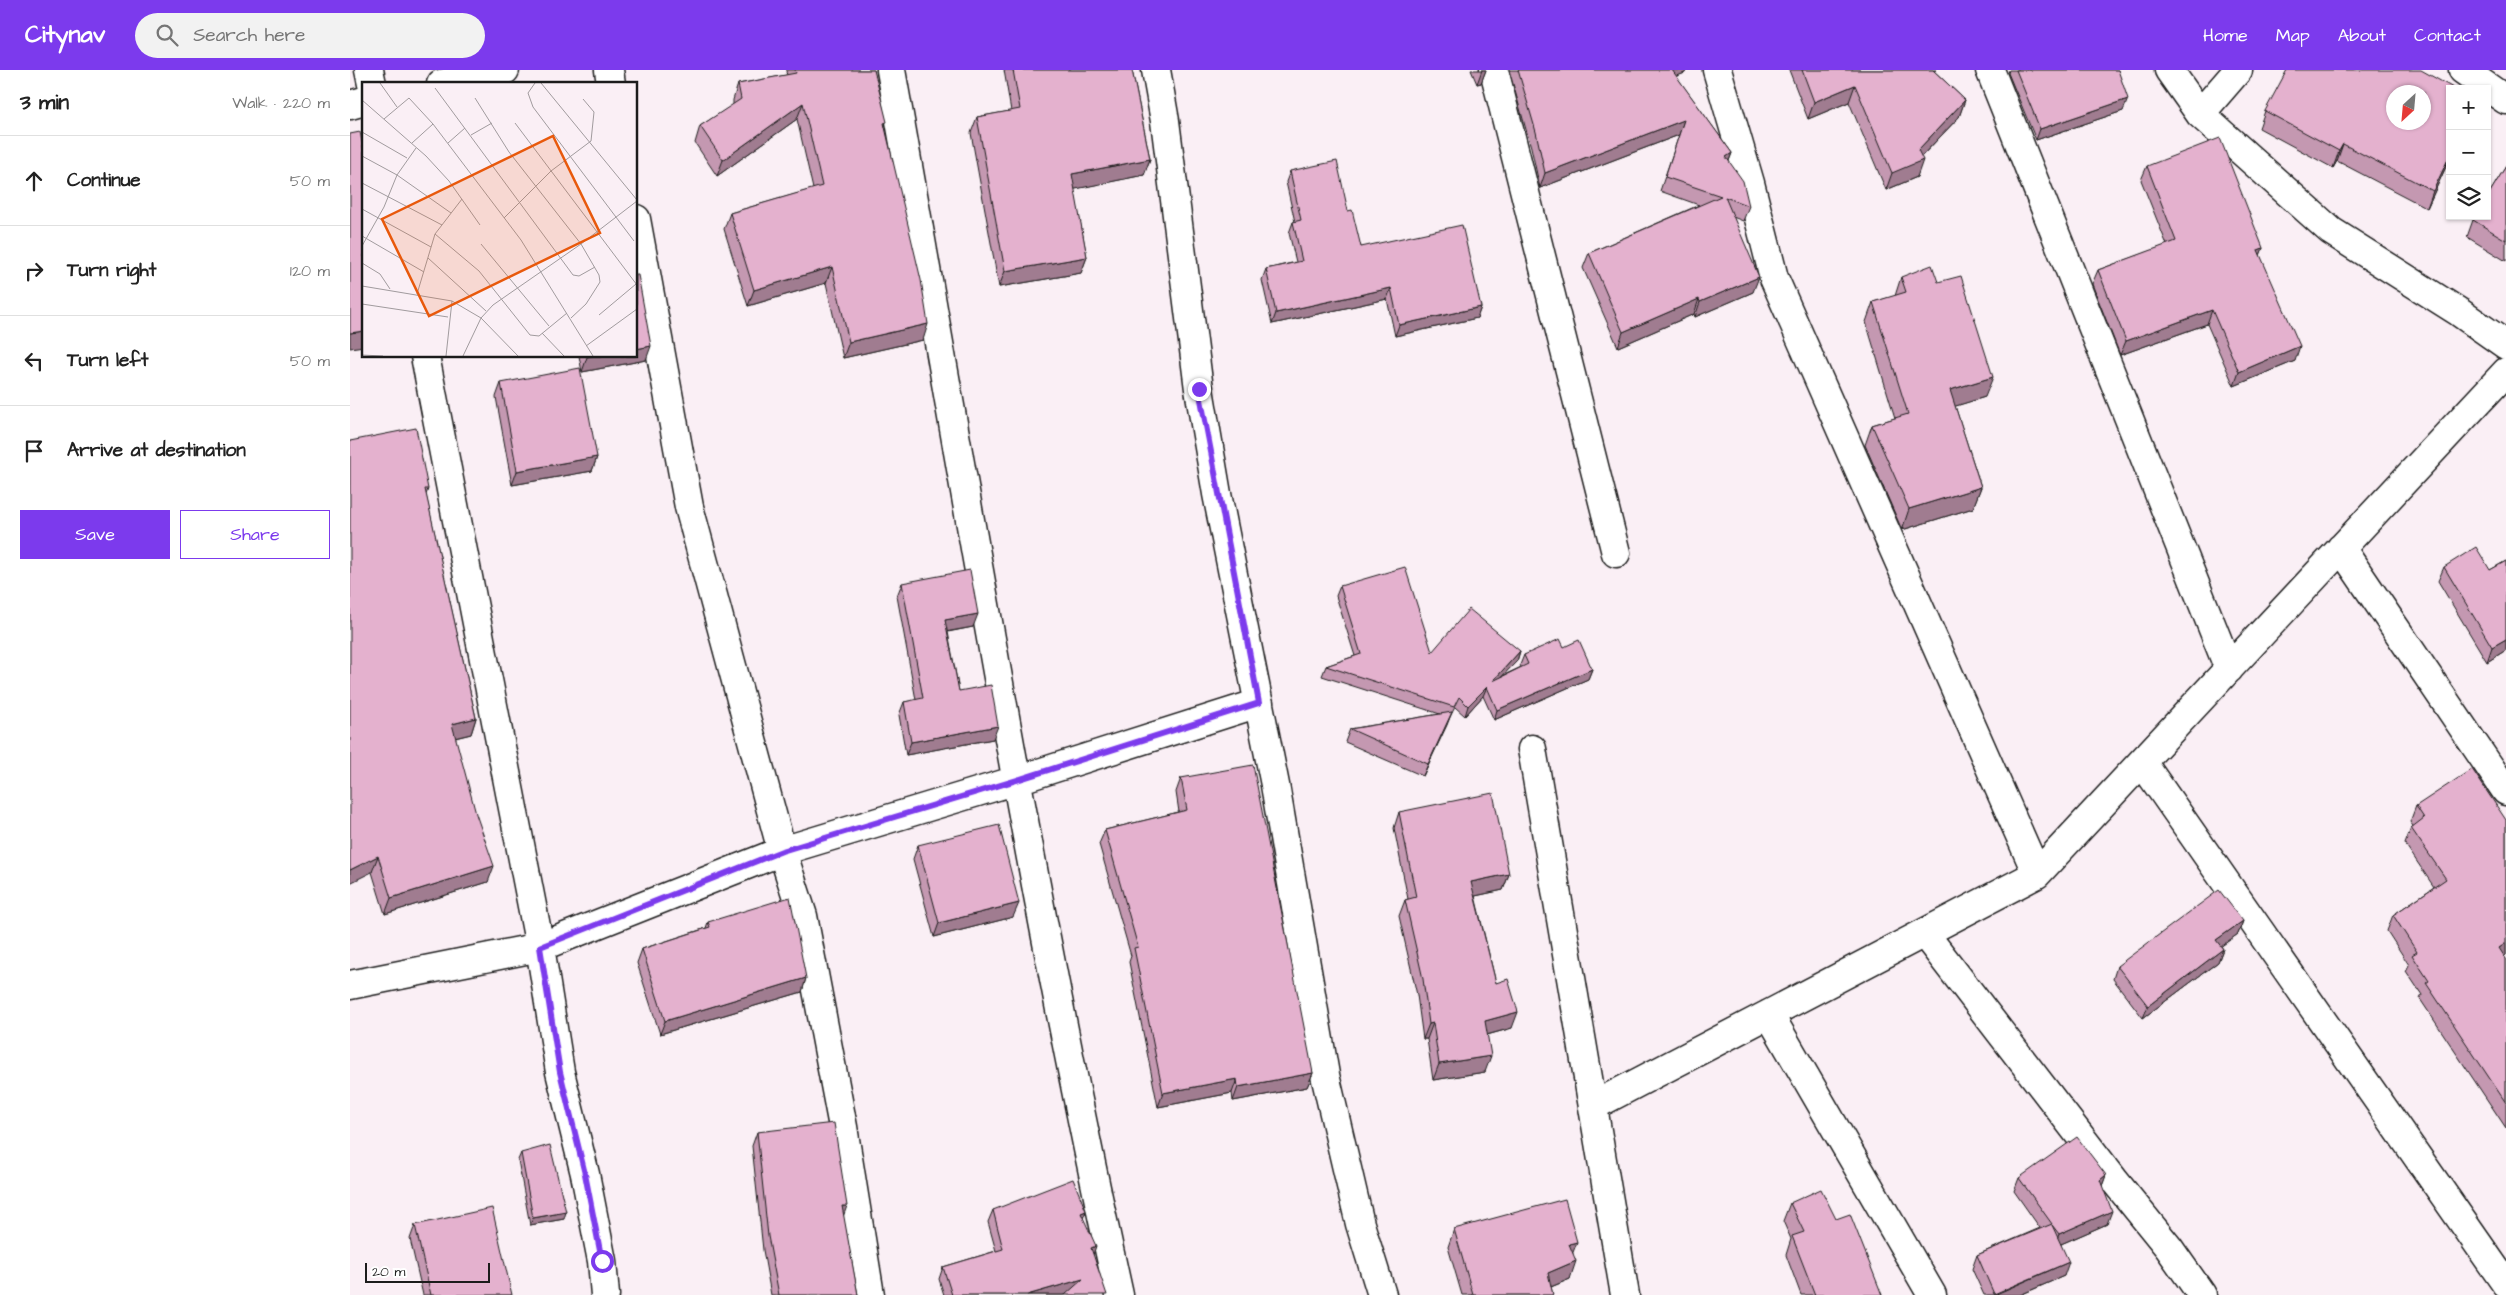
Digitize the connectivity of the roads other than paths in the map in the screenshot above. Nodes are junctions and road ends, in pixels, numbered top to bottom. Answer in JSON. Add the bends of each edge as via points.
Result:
{"nodes":[{"id":1,"x":505,"y":70,"type":"edge"},
{"id":2,"x":891,"y":70,"type":"edge"},
{"id":3,"x":1156,"y":70,"type":"edge"},
{"id":4,"x":1494,"y":70,"type":"edge"},
{"id":5,"x":1717,"y":70,"type":"edge"},
{"id":6,"x":1990,"y":70,"type":"edge"},
{"id":7,"x":2168,"y":70,"type":"edge"},
{"id":8,"x":2238,"y":70,"type":"edge"},
{"id":9,"x":2463,"y":70,"type":"edge"},
{"id":10,"x":450,"y":82,"type":"edge"},
{"id":11,"x":2506,"y":100,"type":"edge"},
{"id":12,"x":2200,"y":114,"type":"junction"},
{"id":13,"x":638,"y":230,"type":"edge"},
{"id":14,"x":2506,"y":345,"type":"edge"},
{"id":15,"x":425,"y":358,"type":"edge"},
{"id":16,"x":2506,"y":372,"type":"edge"},
{"id":17,"x":2341,"y":548,"type":"junction"},
{"id":18,"x":1616,"y":553,"type":"dead end"},
{"id":19,"x":2229,"y":668,"type":"junction"},
{"id":20,"x":1259,"y":703,"type":"junction"},
{"id":21,"x":1532,"y":749,"type":"dead end"},
{"id":22,"x":2142,"y":762,"type":"junction"},
{"id":23,"x":1017,"y":780,"type":"junction"},
{"id":24,"x":2506,"y":791,"type":"edge"},
{"id":25,"x":782,"y":851,"type":"junction"},
{"id":26,"x":2037,"y":874,"type":"junction"},
{"id":27,"x":1924,"y":933,"type":"junction"},
{"id":28,"x":540,"y":947,"type":"junction"},
{"id":29,"x":350,"y":985,"type":"edge"},
{"id":30,"x":1770,"y":1014,"type":"junction"},
{"id":31,"x":1593,"y":1106,"type":"junction"},
{"id":32,"x":2506,"y":1284,"type":"edge"},
{"id":33,"x":605,"y":1295,"type":"edge"},
{"id":34,"x":870,"y":1295,"type":"edge"},
{"id":35,"x":1119,"y":1295,"type":"edge"},
{"id":36,"x":1382,"y":1295,"type":"edge"},
{"id":37,"x":1625,"y":1295,"type":"edge"},
{"id":38,"x":1932,"y":1295,"type":"edge"},
{"id":39,"x":2202,"y":1295,"type":"edge"}],
"edges":[{"from":1,"to":10,"type":"street"},
{"from":2,"to":23,"type":"street"},
{"from":3,"to":20,"type":"street","via":[[1199,389]]},
{"from":4,"to":18,"type":"street"},
{"from":5,"to":26,"type":"street","via":[[1774,278]]},
{"from":6,"to":19,"type":"street"},
{"from":7,"to":12,"type":"street"},
{"from":8,"to":12,"type":"street"},
{"from":9,"to":11,"type":"street"},
{"from":12,"to":14,"type":"street","via":[[2331,231]]},
{"from":13,"to":25,"type":"street","via":[[689,507]]},
{"from":15,"to":28,"type":"street"},
{"from":16,"to":17,"type":"street"},
{"from":17,"to":19,"type":"street"},
{"from":17,"to":24,"type":"street"},
{"from":19,"to":22,"type":"street"},
{"from":20,"to":23,"type":"street"},
{"from":20,"to":36,"type":"street","via":[[1325,1075],[1360,1224]]},
{"from":21,"to":31,"type":"street"},
{"from":22,"to":26,"type":"street"},
{"from":22,"to":32,"type":"street"},
{"from":23,"to":25,"type":"street"},
{"from":23,"to":35,"type":"street","via":[[1090,1165]]},
{"from":25,"to":28,"type":"street"},
{"from":25,"to":34,"type":"street","via":[[802,916],[843,1127]]},
{"from":26,"to":27,"type":"street"},
{"from":27,"to":30,"type":"street"},
{"from":27,"to":39,"type":"street"},
{"from":28,"to":29,"type":"street"},
{"from":28,"to":33,"type":"street","via":[[560,1072],[602,1261]]},
{"from":30,"to":31,"type":"street"},
{"from":30,"to":38,"type":"street"},
{"from":31,"to":37,"type":"street"}]}
